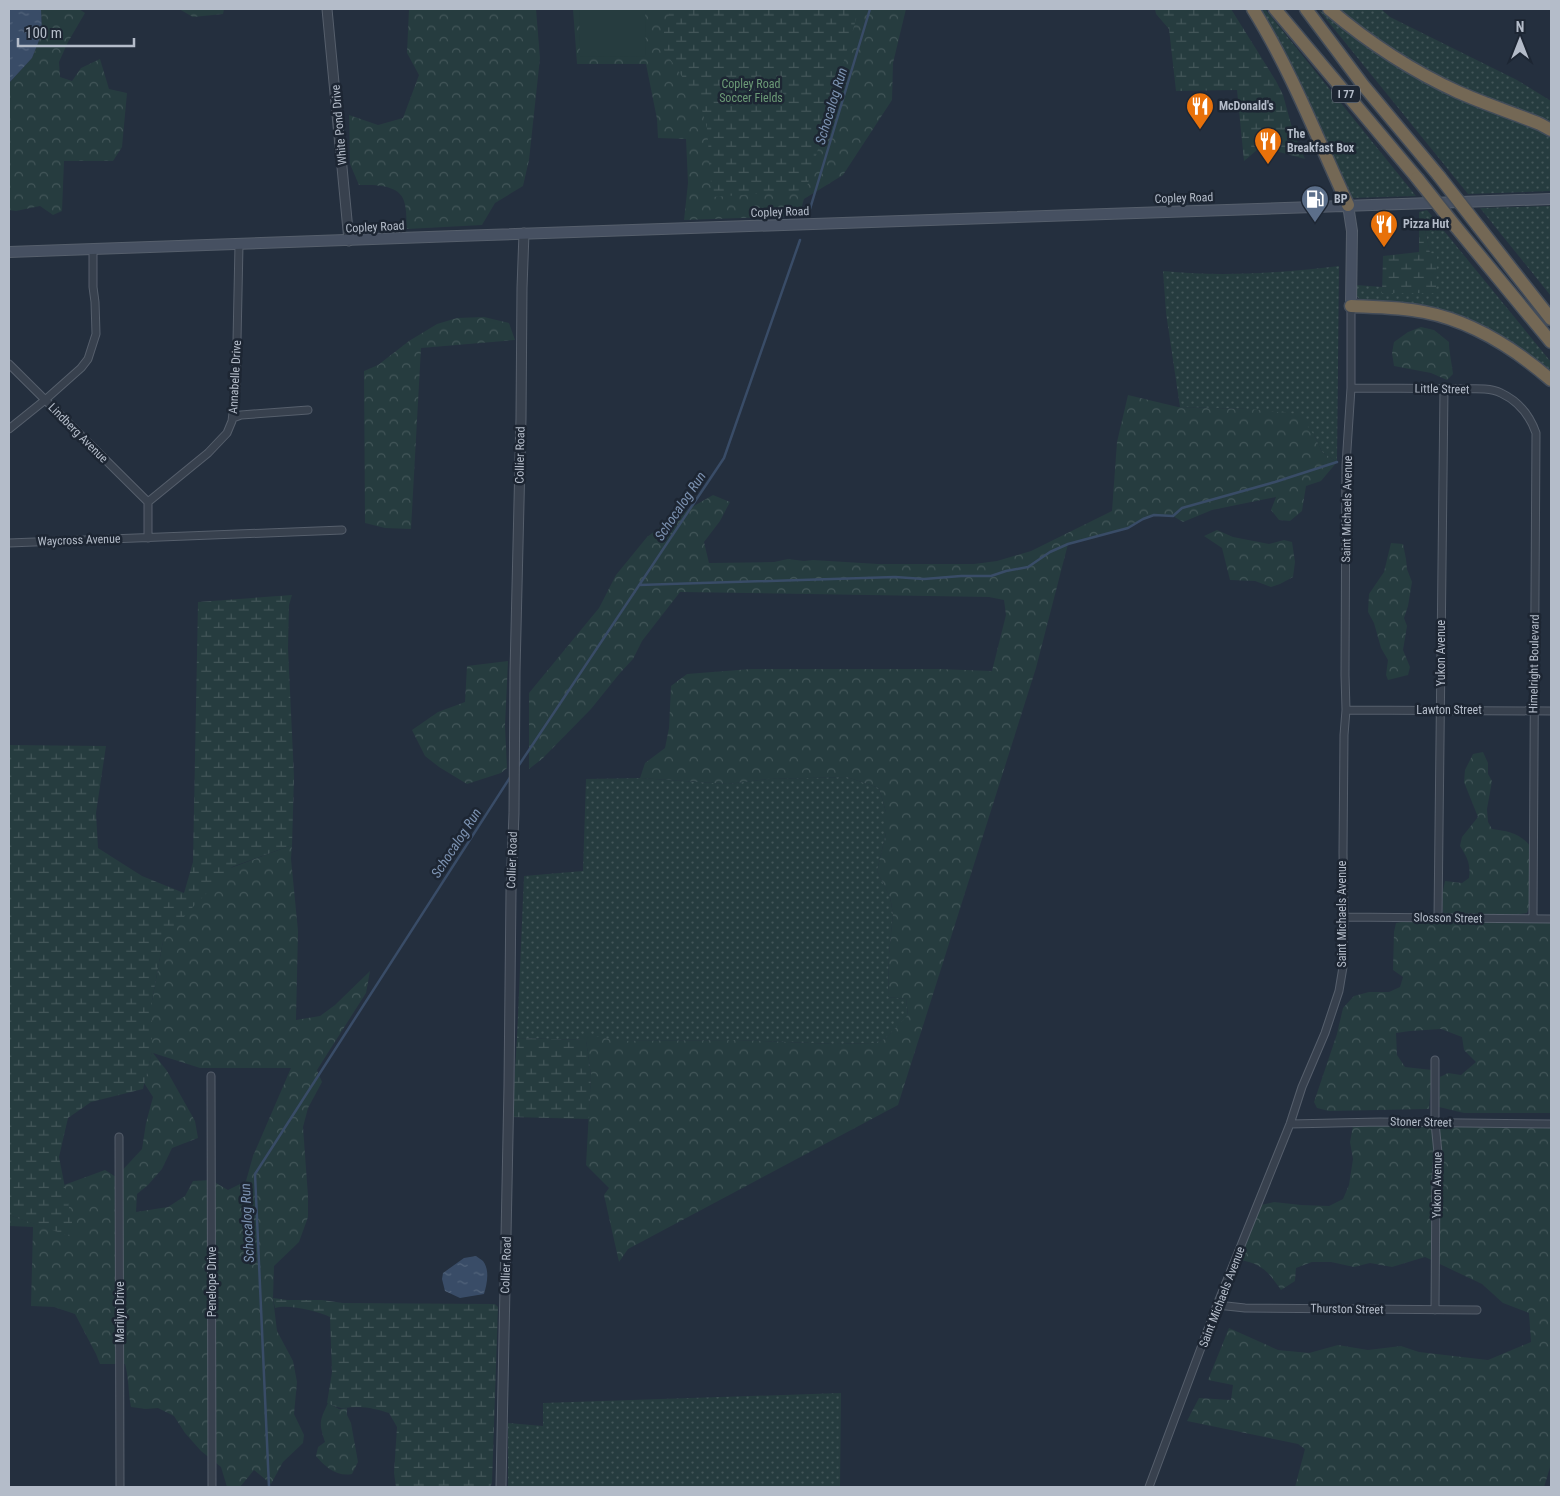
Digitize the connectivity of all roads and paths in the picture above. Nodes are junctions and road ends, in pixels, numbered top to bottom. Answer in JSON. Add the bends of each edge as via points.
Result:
{"nodes":[{"id":1,"x":327,"y":9,"type":"edge"},
{"id":2,"x":1253,"y":9,"type":"edge"},
{"id":3,"x":1275,"y":9,"type":"edge"},
{"id":4,"x":1306,"y":9,"type":"edge"},
{"id":5,"x":1329,"y":9,"type":"edge"},
{"id":6,"x":1551,"y":130,"type":"edge"},
{"id":7,"x":1551,"y":199,"type":"edge"},
{"id":8,"x":1348,"y":205,"type":"junction"},
{"id":9,"x":524,"y":233,"type":"junction"},
{"id":10,"x":350,"y":241,"type":"junction"},
{"id":11,"x":239,"y":245,"type":"junction"},
{"id":12,"x":93,"y":249,"type":"junction"},
{"id":13,"x":9,"y":252,"type":"edge"},
{"id":14,"x":1351,"y":306,"type":"junction"},
{"id":15,"x":1551,"y":320,"type":"edge"},
{"id":16,"x":1551,"y":342,"type":"edge"},
{"id":17,"x":9,"y":364,"type":"edge"},
{"id":18,"x":1551,"y":380,"type":"edge"},
{"id":19,"x":1351,"y":388,"type":"junction"},
{"id":20,"x":1444,"y":389,"type":"junction"},
{"id":21,"x":45,"y":400,"type":"junction"},
{"id":22,"x":308,"y":410,"type":"dead end"},
{"id":23,"x":1525,"y":412,"type":"joint"},
{"id":24,"x":233,"y":418,"type":"junction"},
{"id":25,"x":9,"y":428,"type":"edge"},
{"id":26,"x":148,"y":502,"type":"junction"},
{"id":27,"x":342,"y":530,"type":"dead end"},
{"id":28,"x":148,"y":538,"type":"junction"},
{"id":29,"x":9,"y":543,"type":"edge"},
{"id":30,"x":1346,"y":710,"type":"junction"},
{"id":31,"x":1441,"y":710,"type":"junction"},
{"id":32,"x":1534,"y":711,"type":"junction"},
{"id":33,"x":1551,"y":711,"type":"edge"},
{"id":34,"x":1344,"y":917,"type":"junction"},
{"id":35,"x":1438,"y":918,"type":"junction"},
{"id":36,"x":1532,"y":918,"type":"junction"},
{"id":37,"x":1551,"y":919,"type":"edge"},
{"id":38,"x":1436,"y":1060,"type":"dead end"},
{"id":39,"x":211,"y":1076,"type":"dead end"},
{"id":40,"x":1435,"y":1123,"type":"junction"},
{"id":41,"x":1290,"y":1124,"type":"junction"},
{"id":42,"x":1551,"y":1124,"type":"edge"},
{"id":43,"x":119,"y":1137,"type":"dead end"},
{"id":44,"x":1218,"y":1305,"type":"junction"},
{"id":45,"x":1435,"y":1310,"type":"junction"},
{"id":46,"x":1477,"y":1310,"type":"dead end"},
{"id":47,"x":120,"y":1487,"type":"edge"},
{"id":48,"x":212,"y":1487,"type":"edge"},
{"id":49,"x":501,"y":1487,"type":"edge"},
{"id":50,"x":1149,"y":1487,"type":"edge"}],
"edges":[{"from":1,"to":10,"type":"street","name":"White Pond Drive"},
{"from":2,"to":8,"type":"highway","via":[[1299,98]]},
{"from":3,"to":16,"type":"highway","number":"I 77","bridge":true},
{"from":4,"to":15,"type":"highway","number":"I 77","bridge":true},
{"from":5,"to":6,"type":"highway","via":[[1361,34],[1421,72],[1465,95]]},
{"from":7,"to":8,"type":"main road","name":"Copley Road"},
{"from":8,"to":9,"type":"main road","name":"Copley Road"},
{"from":8,"to":14,"type":"main road","via":[[1352,231]]},
{"from":9,"to":10,"type":"main road","name":"Copley Road"},
{"from":9,"to":49,"type":"street","name":"Collier Road"},
{"from":10,"to":11,"type":"main road","name":"Copley Road"},
{"from":11,"to":12,"type":"main road","name":"Copley Road"},
{"from":11,"to":24,"type":"street","name":"Annabelle Drive"},
{"from":12,"to":13,"type":"main road","name":"Copley Road"},
{"from":12,"to":21,"type":"street","via":[[96,334],[92,348],[81,368]]},
{"from":14,"to":18,"type":"highway","via":[[1408,309],[1454,320],[1496,339]]},
{"from":14,"to":19,"type":"street","name":"Saint Michaels Avenue"},
{"from":17,"to":21,"type":"street","name":"Lindberg Avenue"},
{"from":19,"to":20,"type":"street","name":"Little Street"},
{"from":19,"to":30,"type":"street","name":"Saint Michaels Avenue","via":[[1346,465]]},
{"from":20,"to":23,"type":"street","name":"Little Street","via":[[1495,391],[1507,396]]},
{"from":20,"to":31,"type":"street","name":"Yukon Avenue"},
{"from":21,"to":25,"type":"street"},
{"from":21,"to":26,"type":"street","name":"Lindberg Avenue"},
{"from":22,"to":24,"type":"street"},
{"from":23,"to":32,"type":"street","name":"Himelright Boulevard","via":[[1536,433]]},
{"from":24,"to":26,"type":"street","name":"Annabelle Drive","via":[[227,433],[208,453]]},
{"from":26,"to":28,"type":"street"},
{"from":27,"to":28,"type":"street","name":"Waycross Avenue"},
{"from":28,"to":29,"type":"street","name":"Waycross Avenue"},
{"from":30,"to":31,"type":"street","name":"Lawton Street"},
{"from":30,"to":34,"type":"street","name":"Saint Michaels Avenue"},
{"from":31,"to":32,"type":"street","name":"Lawton Street"},
{"from":31,"to":35,"type":"street","name":"Yukon Avenue"},
{"from":32,"to":33,"type":"street","name":"Lawton Street"},
{"from":32,"to":36,"type":"street","name":"Himelright Boulevard"},
{"from":34,"to":35,"type":"street","name":"Slosson Street"},
{"from":34,"to":41,"type":"street","name":"Saint Michaels Avenue","via":[[1339,991]]},
{"from":35,"to":36,"type":"street","name":"Slosson Street"},
{"from":36,"to":37,"type":"street","name":"Slosson Street"},
{"from":38,"to":40,"type":"street","name":"Yukon Avenue"},
{"from":39,"to":48,"type":"street","name":"Penelope Drive"},
{"from":40,"to":41,"type":"street","name":"Stoner Street"},
{"from":40,"to":42,"type":"street","name":"Stoner Street"},
{"from":40,"to":45,"type":"street","name":"Yukon Avenue","via":[[1438,1153]]},
{"from":41,"to":44,"type":"street","name":"Saint Michaels Avenue"},
{"from":43,"to":47,"type":"street","name":"Marilyn Drive"},
{"from":44,"to":45,"type":"street","name":"Thurston Street"},
{"from":44,"to":50,"type":"street","name":"Saint Michaels Avenue"},
{"from":45,"to":46,"type":"street","name":"Thurston Street"}]}
